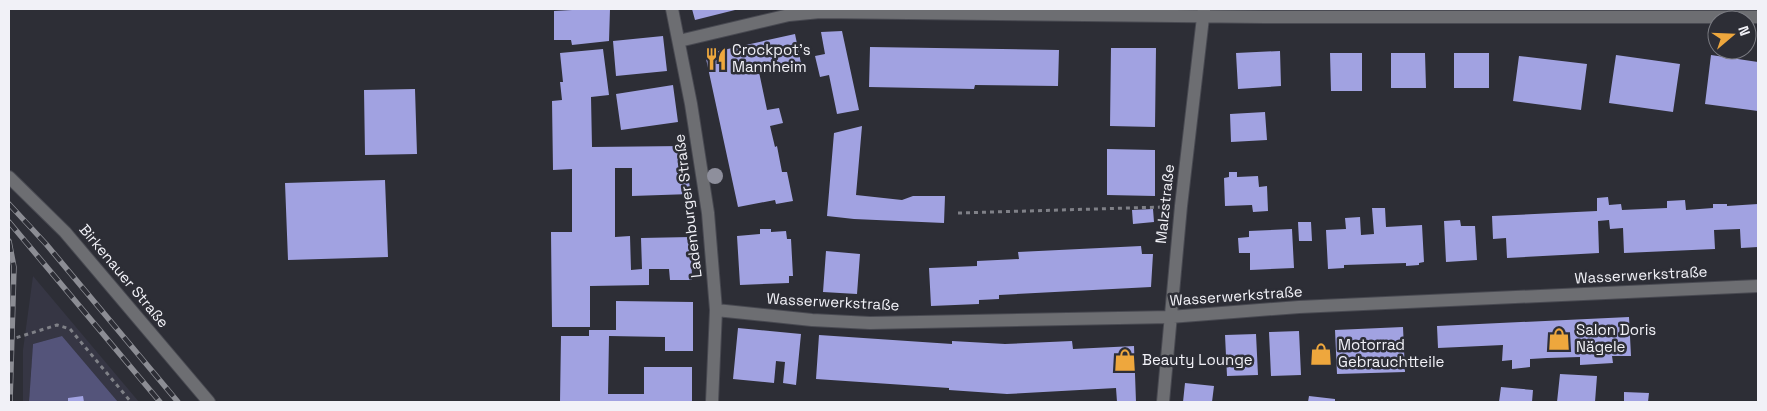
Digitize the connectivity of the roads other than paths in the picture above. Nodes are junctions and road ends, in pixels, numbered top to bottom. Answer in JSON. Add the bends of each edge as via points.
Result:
{"nodes":[{"id":1,"x":672,"y":9,"type":"edge"},
{"id":2,"x":898,"y":11,"type":"edge"},
{"id":3,"x":1204,"y":13,"type":"edge"},
{"id":4,"x":1758,"y":17,"type":"edge"},
{"id":5,"x":679,"y":41,"type":"junction"},
{"id":6,"x":9,"y":177,"type":"edge"},
{"id":7,"x":1758,"y":286,"type":"edge"},
{"id":8,"x":716,"y":310,"type":"junction"},
{"id":9,"x":1170,"y":317,"type":"junction"},
{"id":10,"x":209,"y":402,"type":"edge"},
{"id":11,"x":712,"y":402,"type":"edge"},
{"id":12,"x":1163,"y":402,"type":"edge"}],
"edges":[{"from":1,"to":5,"type":"street","name":"Ladenburger Straße"},
{"from":2,"to":3,"type":"street"},
{"from":2,"to":5,"type":"street","via":[[807,12]]},
{"from":3,"to":4,"type":"street"},
{"from":3,"to":9,"type":"street","name":"Malzstraße"},
{"from":5,"to":8,"type":"street","name":"Ladenburger Straße","via":[[708,213]]},
{"from":6,"to":10,"type":"street","name":"Birkenauer Straße","via":[[65,232]]},
{"from":7,"to":9,"type":"street","name":"Wasserwerkstraße","via":[[1299,307]]},
{"from":8,"to":9,"type":"street","name":"Wasserwerkstraße","via":[[870,323]]},
{"from":8,"to":11,"type":"street","name":"Ladenburger Straße"},
{"from":9,"to":12,"type":"street","name":"Malzstraße"}]}
